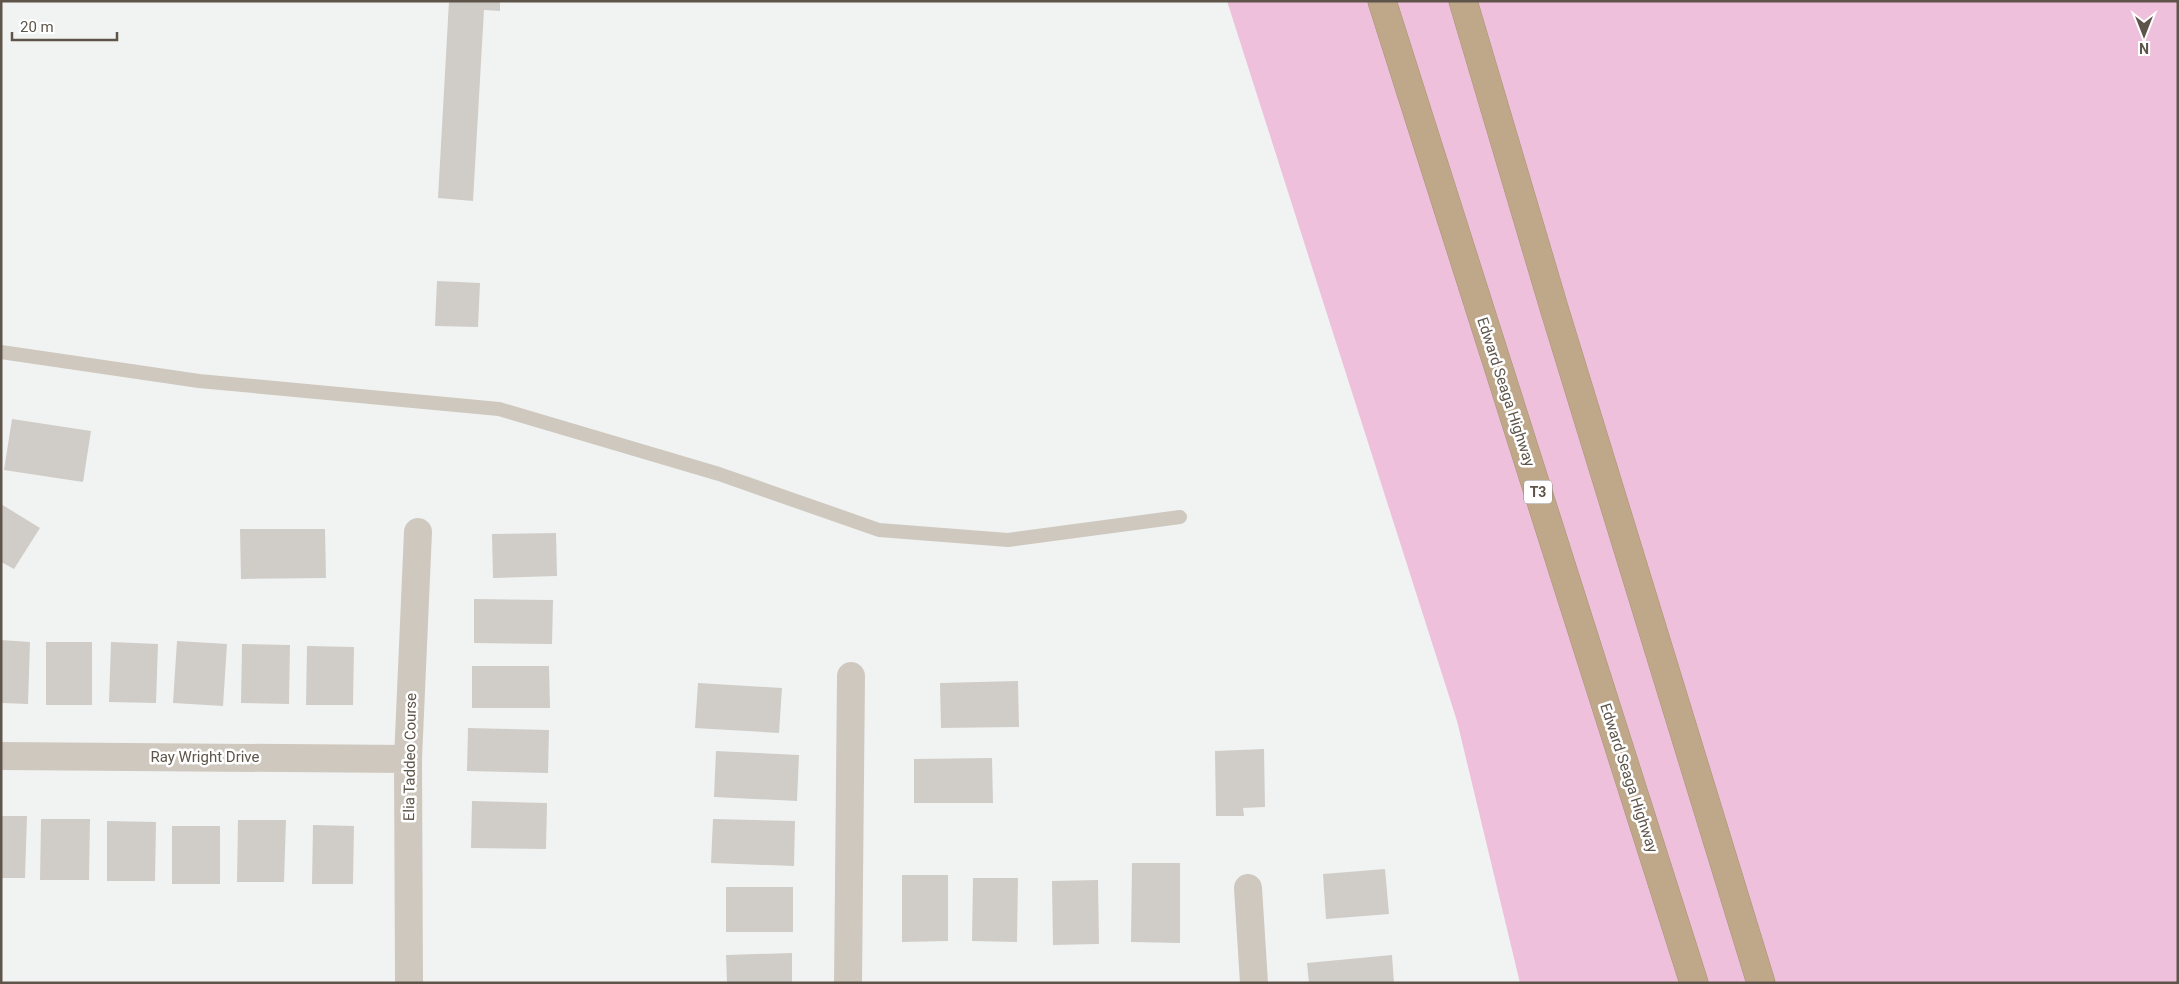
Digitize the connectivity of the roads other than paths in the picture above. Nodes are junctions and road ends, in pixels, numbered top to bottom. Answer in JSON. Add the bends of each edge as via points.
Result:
{"nodes":[{"id":1,"x":1382,"y":1,"type":"edge"},
{"id":2,"x":1463,"y":1,"type":"edge"},
{"id":3,"x":1,"y":352,"type":"edge"},
{"id":4,"x":1180,"y":517,"type":"dead end"},
{"id":5,"x":418,"y":532,"type":"dead end"},
{"id":6,"x":851,"y":676,"type":"dead end"},
{"id":7,"x":1,"y":756,"type":"edge"},
{"id":8,"x":408,"y":759,"type":"junction"},
{"id":9,"x":1248,"y":888,"type":"dead end"},
{"id":10,"x":409,"y":983,"type":"edge"},
{"id":11,"x":848,"y":983,"type":"edge"},
{"id":12,"x":1254,"y":983,"type":"edge"},
{"id":13,"x":1694,"y":983,"type":"edge"},
{"id":14,"x":1761,"y":983,"type":"edge"}],
"edges":[{"from":1,"to":13,"type":"highway","name":"Edward Seaga Highway","number":"T3"},
{"from":2,"to":14,"type":"highway"},
{"from":3,"to":4,"type":"lane","via":[[199,381],[498,409],[719,474],[879,530],[1008,540]]},
{"from":5,"to":8,"type":"street","name":"Elia Taddeo Course"},
{"from":6,"to":11,"type":"street"},
{"from":7,"to":8,"type":"street","name":"Ray Wright Drive"},
{"from":8,"to":10,"type":"street","name":"Elia Taddeo Course"},
{"from":9,"to":12,"type":"street"}]}
